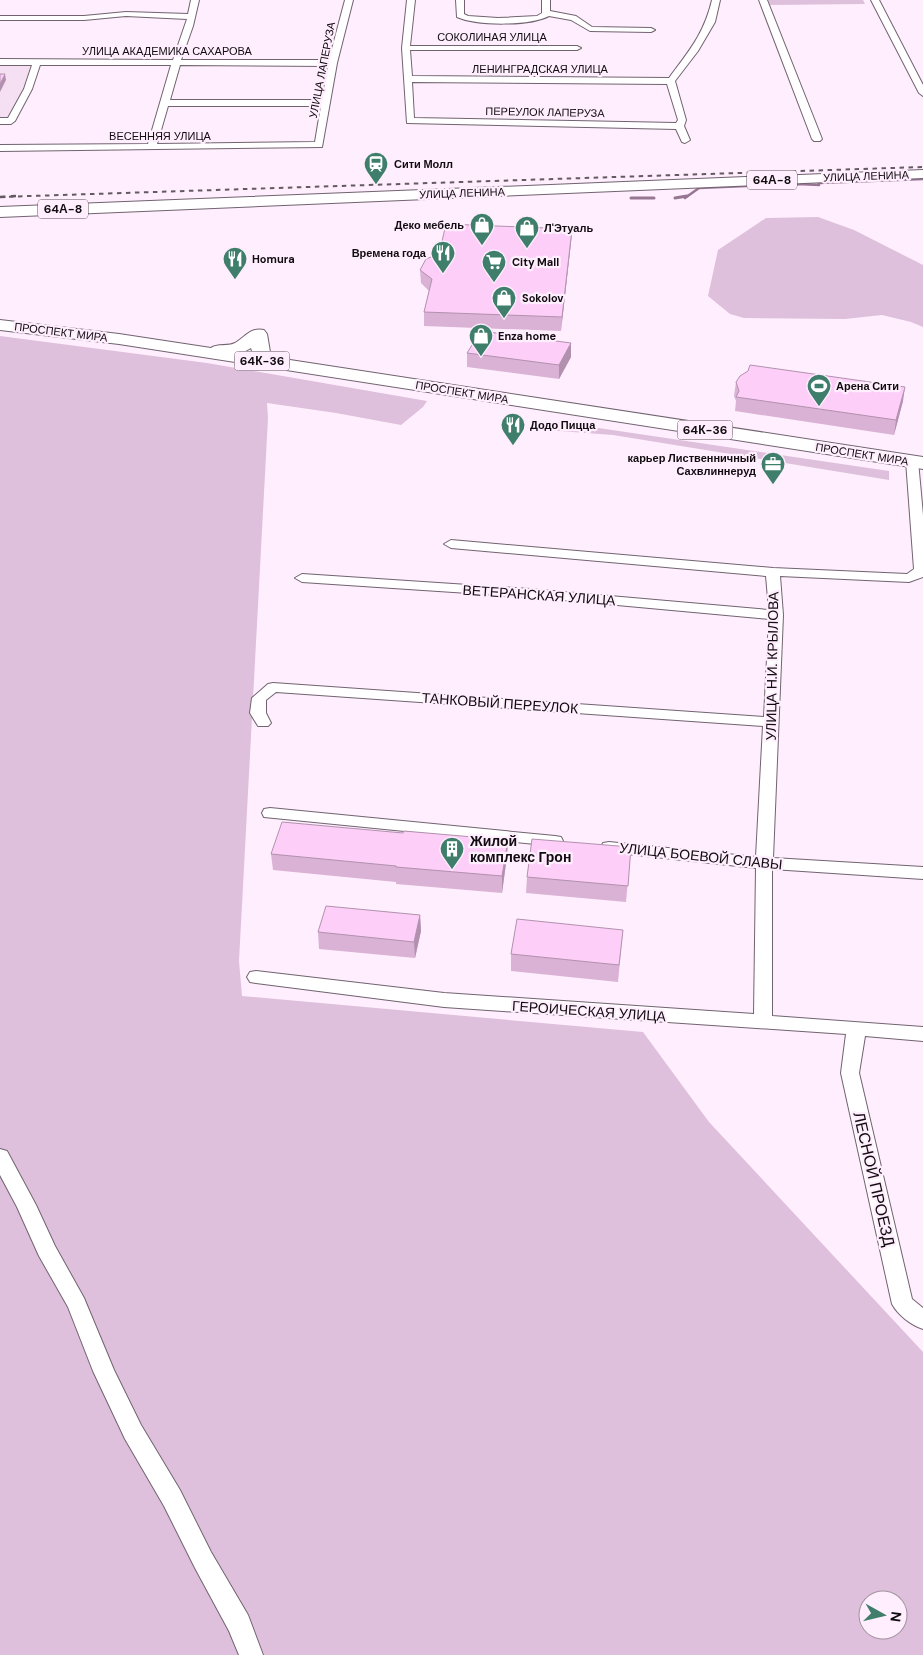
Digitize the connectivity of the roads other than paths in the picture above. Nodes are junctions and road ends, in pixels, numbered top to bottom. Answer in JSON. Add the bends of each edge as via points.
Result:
{"nodes":[{"id":1,"x":195,"y":0,"type":"edge"},
{"id":2,"x":349,"y":0,"type":"edge"},
{"id":3,"x":411,"y":0,"type":"edge"},
{"id":4,"x":460,"y":0,"type":"edge"},
{"id":5,"x":546,"y":0,"type":"edge"},
{"id":6,"x":716,"y":0,"type":"edge"},
{"id":7,"x":763,"y":0,"type":"edge"},
{"id":8,"x":875,"y":0,"type":"edge"},
{"id":9,"x":546,"y":12,"type":"junction"},
{"id":10,"x":191,"y":17,"type":"junction"},
{"id":11,"x":0,"y":18,"type":"edge"},
{"id":12,"x":651,"y":30,"type":"dead end"},
{"id":13,"x":406,"y":48,"type":"junction"},
{"id":14,"x":577,"y":48,"type":"dead end"},
{"id":15,"x":0,"y":62,"type":"edge"},
{"id":16,"x":37,"y":62,"type":"junction"},
{"id":17,"x":176,"y":62,"type":"junction"},
{"id":18,"x":333,"y":63,"type":"junction"},
{"id":19,"x":409,"y":79,"type":"junction"},
{"id":20,"x":671,"y":81,"type":"junction"},
{"id":21,"x":923,"y":93,"type":"edge"},
{"id":22,"x":164,"y":103,"type":"junction"},
{"id":23,"x":325,"y":103,"type":"junction"},
{"id":24,"x":0,"y":121,"type":"edge"},
{"id":25,"x":679,"y":126,"type":"junction"},
{"id":26,"x":817,"y":139,"type":"dead end"},
{"id":27,"x":685,"y":140,"type":"dead end"},
{"id":28,"x":319,"y":145,"type":"joint"},
{"id":29,"x":152,"y":146,"type":"junction"},
{"id":30,"x":0,"y":148,"type":"edge"},
{"id":31,"x":923,"y":174,"type":"edge"},
{"id":32,"x":0,"y":212,"type":"edge"},
{"id":33,"x":0,"y":325,"type":"edge"},
{"id":34,"x":258,"y":333,"type":"junction"},
{"id":35,"x":169,"y":346,"type":"junction"},
{"id":36,"x":246,"y":358,"type":"junction"},
{"id":37,"x":325,"y":371,"type":"junction"},
{"id":38,"x":918,"y":462,"type":"edge"},
{"id":39,"x":451,"y":544,"type":"dead end"},
{"id":40,"x":773,"y":572,"type":"junction"},
{"id":41,"x":302,"y":578,"type":"dead end"},
{"id":42,"x":776,"y":615,"type":"junction"},
{"id":43,"x":771,"y":722,"type":"junction"},
{"id":44,"x":262,"y":723,"type":"dead end"},
{"id":45,"x":270,"y":813,"type":"dead end"},
{"id":46,"x":569,"y":843,"type":"edge"},
{"id":47,"x":588,"y":845,"type":"edge"},
{"id":48,"x":764,"y":863,"type":"junction"},
{"id":49,"x":923,"y":872,"type":"edge"},
{"id":50,"x":256,"y":977,"type":"dead end"},
{"id":51,"x":763,"y":1020,"type":"junction"},
{"id":52,"x":856,"y":1028,"type":"junction"},
{"id":53,"x":923,"y":1034,"type":"edge"},
{"id":54,"x":0,"y":1157,"type":"edge"},
{"id":55,"x":923,"y":1320,"type":"edge"},
{"id":56,"x":251,"y":1655,"type":"edge"}],
"edges":[{"from":1,"to":10,"type":"street"},
{"from":2,"to":18,"type":"street","name":"УЛИЦА ЛАПЕРУЗА"},
{"from":3,"to":13,"type":"street"},
{"from":4,"to":9,"type":"street","via":[[460,16],[464,19],[533,19],[542,17]]},
{"from":5,"to":9,"type":"street"},
{"from":6,"to":20,"type":"street","via":[[711,22]]},
{"from":7,"to":26,"type":"street"},
{"from":8,"to":21,"type":"street"},
{"from":9,"to":12,"type":"street","via":[[573,18],[590,30]]},
{"from":10,"to":11,"type":"street","via":[[126,14],[84,18]]},
{"from":10,"to":17,"type":"street"},
{"from":13,"to":14,"type":"street","name":"СОКОЛИНАЯ УЛИЦА"},
{"from":13,"to":19,"type":"street"},
{"from":15,"to":16,"type":"street","name":"УЛИЦА АКАДЕМИКА САХАРОВА"},
{"from":16,"to":17,"type":"street","name":"УЛИЦА АКАДЕМИКА САХАРОВА"},
{"from":16,"to":24,"type":"street","via":[[28,89],[11,121]]},
{"from":17,"to":18,"type":"street","name":"УЛИЦА АКАДЕМИКА САХАРОВА"},
{"from":17,"to":22,"type":"street"},
{"from":18,"to":23,"type":"street","name":"УЛИЦА ЛАПЕРУЗА"},
{"from":19,"to":20,"type":"street","name":"ЛЕНИНГРАДСКАЯ УЛИЦА"},
{"from":19,"to":25,"type":"street","name":"ПЕРЕУЛОК ЛАПЕРУЗА","via":[[410,121]]},
{"from":20,"to":25,"type":"street","via":[[682,120]]},
{"from":22,"to":23,"type":"street"},
{"from":22,"to":29,"type":"street"},
{"from":23,"to":28,"type":"street","name":"УЛИЦА ЛАПЕРУЗА"},
{"from":25,"to":27,"type":"street"},
{"from":28,"to":29,"type":"street","name":"ВЕСЕННЯЯ УЛИЦА"},
{"from":29,"to":30,"type":"street","name":"ВЕСЕННЯЯ УЛИЦА"},
{"from":31,"to":32,"type":"main road","name":"УЛИЦА ЛЕНИНА","number":"64А-8"},
{"from":33,"to":35,"type":"main road","name":"ПРОСПЕКТ МИРА","number":"64К-36"},
{"from":34,"to":35,"type":"main road","via":[[242,348],[235,350]]},
{"from":34,"to":36,"type":"main road"},
{"from":34,"to":37,"type":"main road","via":[[261,354]]},
{"from":35,"to":36,"type":"main road","name":"ПРОСПЕКТ МИРА","number":"64К-36"},
{"from":36,"to":37,"type":"main road","name":"ПРОСПЕКТ МИРА","number":"64К-36"},
{"from":37,"to":38,"type":"main road","name":"ПРОСПЕКТ МИРА","number":"64К-36"},
{"from":38,"to":40,"type":"street","name":"УЛИЦА Н.И. КРЫЛОВА","via":[[919,574],[909,578]]},
{"from":39,"to":40,"type":"street"},
{"from":40,"to":42,"type":"street","name":"УЛИЦА Н.И. КРЫЛОВА"},
{"from":41,"to":42,"type":"street","name":"ВЕТЕРАНСКАЯ УЛИЦА","via":[[530,593]]},
{"from":42,"to":43,"type":"street","name":"УЛИЦА Н.И. КРЫЛОВА"},
{"from":43,"to":44,"type":"street","name":"ТАНКОВЫЙ ПЕРЕУЛОК","via":[[273,687],[258,698]]},
{"from":43,"to":48,"type":"street","name":"УЛИЦА Н.И. КРЫЛОВА"},
{"from":45,"to":46,"type":"street"},
{"from":47,"to":48,"type":"street","name":"УЛИЦА БОЕВОЙ СЛАВЫ"},
{"from":48,"to":49,"type":"street","name":"УЛИЦА БОЕВОЙ СЛАВЫ"},
{"from":48,"to":51,"type":"street","name":"УЛИЦА Н.И. КРЫЛОВА"},
{"from":50,"to":51,"type":"street","name":"ГЕРОИЧЕСКАЯ УЛИЦА","via":[[442,1000],[650,1016]]},
{"from":51,"to":52,"type":"street","name":"ГЕРОИЧЕСКАЯ УЛИЦА"},
{"from":52,"to":53,"type":"street","name":"ГЕРОИЧЕСКАЯ УЛИЦА"},
{"from":52,"to":55,"type":"street","name":"ЛЕСНОЙ ПРОЕЗД","via":[[850,1073],[896,1275],[903,1304]]},
{"from":54,"to":56,"type":"street","via":[[77,1304],[133,1432],[239,1624]]}]}
